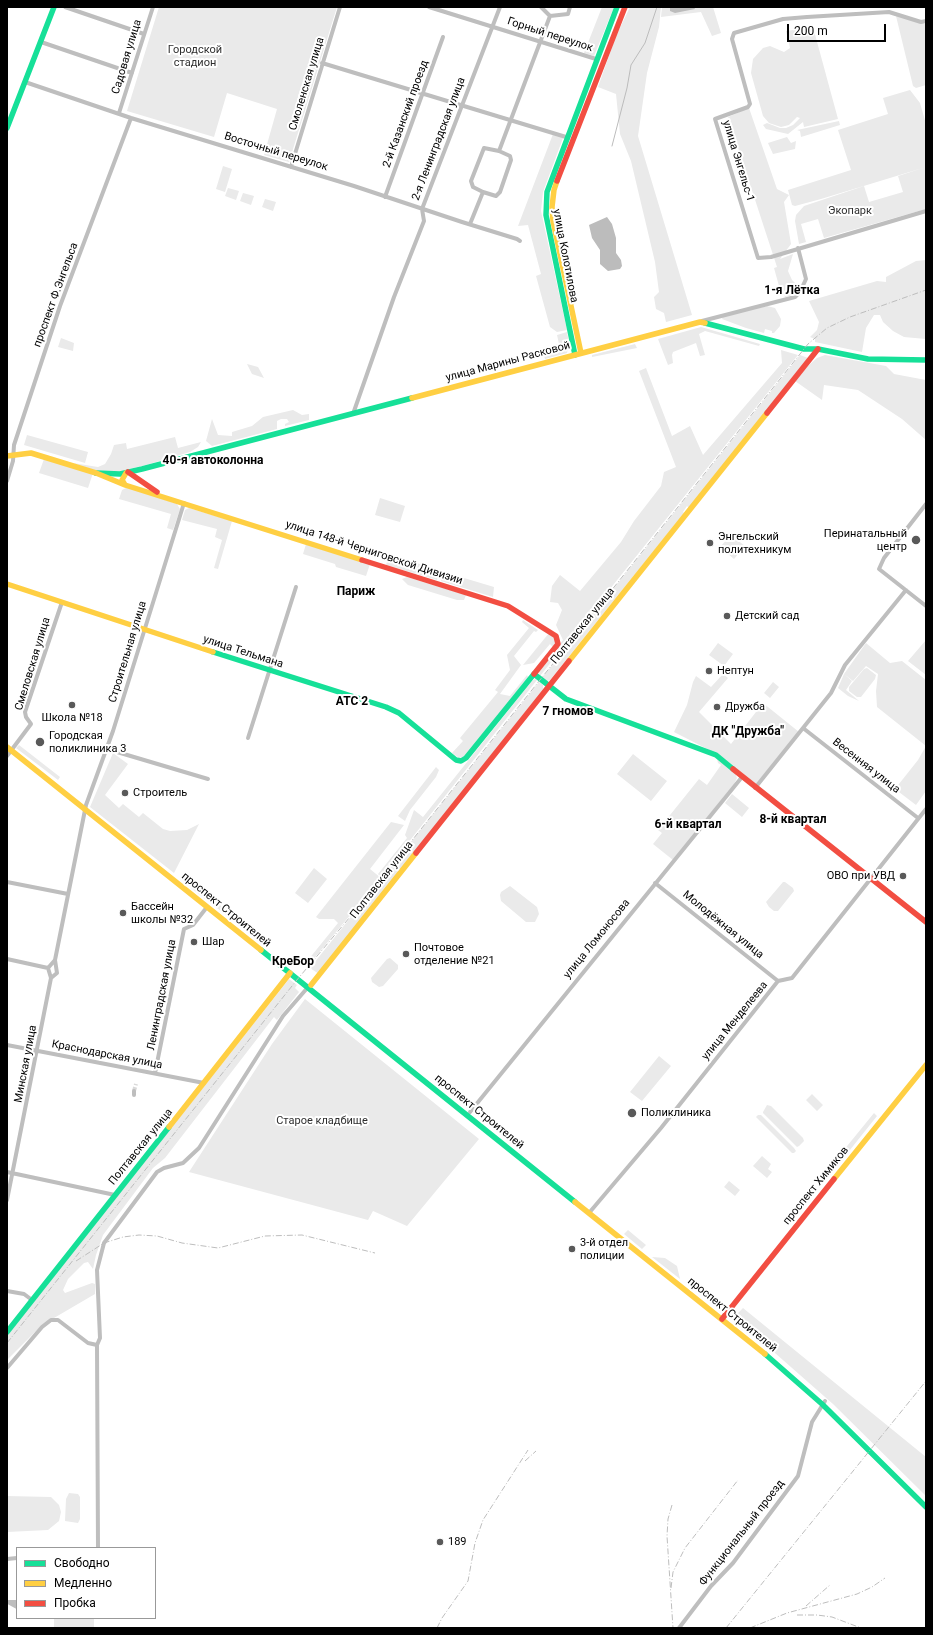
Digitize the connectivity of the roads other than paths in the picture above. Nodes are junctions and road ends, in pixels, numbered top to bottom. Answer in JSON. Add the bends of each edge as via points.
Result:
{"nodes":[{"id":1,"x":54,"y":7,"type":"edge"},
{"id":2,"x":65,"y":7,"type":"edge"},
{"id":3,"x":153,"y":7,"type":"edge"},
{"id":4,"x":340,"y":7,"type":"edge"},
{"id":5,"x":429,"y":7,"type":"edge"},
{"id":6,"x":500,"y":7,"type":"edge"},
{"id":7,"x":541,"y":7,"type":"edge"},
{"id":8,"x":570,"y":7,"type":"edge"},
{"id":9,"x":617,"y":7,"type":"edge"},
{"id":10,"x":625,"y":7,"type":"edge"},
{"id":11,"x":889,"y":9,"type":"edge"},
{"id":12,"x":550,"y":16,"type":"junction"},
{"id":13,"x":926,"y":21,"type":"edge"},
{"id":14,"x":493,"y":26,"type":"junction"},
{"id":15,"x":144,"y":34,"type":"junction"},
{"id":16,"x":443,"y":37,"type":"dead end"},
{"id":17,"x":41,"y":42,"type":"junction"},
{"id":18,"x":541,"y":43,"type":"junction"},
{"id":19,"x":596,"y":59,"type":"junction"},
{"id":20,"x":322,"y":63,"type":"junction"},
{"id":21,"x":132,"y":73,"type":"junction"},
{"id":22,"x":25,"y":82,"type":"junction"},
{"id":23,"x":422,"y":94,"type":"junction"},
{"id":24,"x":462,"y":106,"type":"junction"},
{"id":25,"x":119,"y":113,"type":"junction"},
{"id":26,"x":131,"y":118,"type":"junction"},
{"id":27,"x":510,"y":120,"type":"junction"},
{"id":28,"x":7,"y":128,"type":"edge"},
{"id":29,"x":566,"y":137,"type":"junction"},
{"id":30,"x":499,"y":151,"type":"junction"},
{"id":31,"x":560,"y":163,"type":"junction"},
{"id":32,"x":291,"y":167,"type":"junction"},
{"id":33,"x":483,"y":192,"type":"junction"},
{"id":34,"x":385,"y":197,"type":"junction"},
{"id":35,"x":422,"y":209,"type":"junction"},
{"id":36,"x":926,"y":211,"type":"edge"},
{"id":37,"x":470,"y":224,"type":"junction"},
{"id":38,"x":520,"y":241,"type":"dead end"},
{"id":39,"x":798,"y":248,"type":"junction"},
{"id":40,"x":700,"y":322,"type":"junction"},
{"id":41,"x":818,"y":349,"type":"junction"},
{"id":42,"x":581,"y":353,"type":"junction"},
{"id":43,"x":575,"y":355,"type":"junction"},
{"id":44,"x":926,"y":360,"type":"edge"},
{"id":45,"x":353,"y":414,"type":"junction"},
{"id":46,"x":14,"y":454,"type":"junction"},
{"id":47,"x":7,"y":456,"type":"edge"},
{"id":48,"x":142,"y":469,"type":"junction"},
{"id":49,"x":96,"y":473,"type":"junction"},
{"id":50,"x":127,"y":473,"type":"junction"},
{"id":51,"x":7,"y":480,"type":"edge"},
{"id":52,"x":143,"y":484,"type":"junction"},
{"id":53,"x":125,"y":485,"type":"junction"},
{"id":54,"x":168,"y":498,"type":"junction"},
{"id":55,"x":184,"y":503,"type":"junction"},
{"id":56,"x":926,"y":504,"type":"edge"},
{"id":57,"x":7,"y":584,"type":"edge"},
{"id":58,"x":296,"y":587,"type":"dead end"},
{"id":59,"x":906,"y":590,"type":"junction"},
{"id":60,"x":62,"y":602,"type":"junction"},
{"id":61,"x":926,"y":606,"type":"edge"},
{"id":62,"x":145,"y":630,"type":"junction"},
{"id":63,"x":556,"y":646,"type":"joint"},
{"id":64,"x":268,"y":670,"type":"junction"},
{"id":65,"x":534,"y":674,"type":"junction"},
{"id":66,"x":548,"y":685,"type":"junction"},
{"id":67,"x":804,"y":728,"type":"junction"},
{"id":68,"x":248,"y":738,"type":"dead end"},
{"id":69,"x":7,"y":742,"type":"edge"},
{"id":70,"x":11,"y":749,"type":"edge"},
{"id":71,"x":107,"y":749,"type":"junction"},
{"id":72,"x":7,"y":756,"type":"edge"},
{"id":73,"x":461,"y":761,"type":"joint"},
{"id":74,"x":742,"y":777,"type":"junction"},
{"id":75,"x":208,"y":779,"type":"dead end"},
{"id":76,"x":755,"y":788,"type":"junction"},
{"id":77,"x":85,"y":808,"type":"junction"},
{"id":78,"x":926,"y":809,"type":"edge"},
{"id":79,"x":918,"y":818,"type":"junction"},
{"id":80,"x":871,"y":878,"type":"junction"},
{"id":81,"x":7,"y":882,"type":"edge"},
{"id":82,"x":655,"y":883,"type":"junction"},
{"id":83,"x":68,"y":894,"type":"junction"},
{"id":84,"x":207,"y":907,"type":"junction"},
{"id":85,"x":926,"y":922,"type":"edge"},
{"id":86,"x":7,"y":960,"type":"edge"},
{"id":87,"x":55,"y":960,"type":"junction"},
{"id":88,"x":48,"y":968,"type":"junction"},
{"id":89,"x":292,"y":972,"type":"junction"},
{"id":90,"x":52,"y":978,"type":"junction"},
{"id":91,"x":778,"y":981,"type":"junction"},
{"id":92,"x":309,"y":986,"type":"junction"},
{"id":93,"x":7,"y":1045,"type":"edge"},
{"id":94,"x":37,"y":1051,"type":"junction"},
{"id":95,"x":926,"y":1065,"type":"edge"},
{"id":96,"x":155,"y":1073,"type":"junction"},
{"id":97,"x":204,"y":1083,"type":"junction"},
{"id":98,"x":469,"y":1114,"type":"junction"},
{"id":99,"x":7,"y":1172,"type":"edge"},
{"id":100,"x":12,"y":1173,"type":"junction"},
{"id":101,"x":115,"y":1196,"type":"junction"},
{"id":102,"x":7,"y":1200,"type":"edge"},
{"id":103,"x":591,"y":1211,"type":"junction"},
{"id":104,"x":7,"y":1291,"type":"edge"},
{"id":105,"x":32,"y":1300,"type":"junction"},
{"id":106,"x":723,"y":1317,"type":"junction"},
{"id":107,"x":7,"y":1332,"type":"edge"},
{"id":108,"x":97,"y":1345,"type":"junction"},
{"id":109,"x":7,"y":1368,"type":"edge"},
{"id":110,"x":823,"y":1402,"type":"junction"},
{"id":111,"x":848,"y":1427,"type":"junction"},
{"id":112,"x":926,"y":1502,"type":"edge"},
{"id":113,"x":926,"y":1507,"type":"edge"},
{"id":114,"x":98,"y":1547,"type":"edge"},
{"id":115,"x":679,"y":1628,"type":"edge"}],
"edges":[{"from":1,"to":17,"type":"main road"},
{"from":2,"to":15,"type":"street"},
{"from":3,"to":15,"type":"street","name":"Садовая улица"},
{"from":4,"to":20,"type":"street","name":"Смоленская улица"},
{"from":5,"to":14,"type":"street","name":"Горный переулок"},
{"from":6,"to":14,"type":"street","name":"2-я Ленинградская улица"},
{"from":7,"to":12,"type":"street"},
{"from":8,"to":12,"type":"street","via":[[568,14]]},
{"from":9,"to":19,"type":"main road","name":"улица Колотилова"},
{"from":10,"to":31,"type":"main road","name":"улица Колотилова"},
{"from":11,"to":13,"type":"street","name":"улица Энгельс-1","via":[[921,22]]},
{"from":11,"to":39,"type":"street","name":"улица Энгельс-1","via":[[783,19],[732,36],[750,104],[715,119],[755,249],[758,258],[762,259]]},
{"from":12,"to":18,"type":"street"},
{"from":14,"to":18,"type":"street","name":"Горный переулок"},
{"from":14,"to":24,"type":"street","name":"2-я Ленинградская улица"},
{"from":15,"to":21,"type":"street","name":"Садовая улица"},
{"from":16,"to":23,"type":"street","name":"2-й Казанский проезд"},
{"from":17,"to":21,"type":"street"},
{"from":17,"to":22,"type":"main road"},
{"from":18,"to":19,"type":"street","name":"Горный переулок"},
{"from":18,"to":27,"type":"street"},
{"from":19,"to":29,"type":"main road","name":"улица Колотилова"},
{"from":20,"to":23,"type":"street"},
{"from":20,"to":32,"type":"street","name":"Смоленская улица"},
{"from":21,"to":25,"type":"street","name":"Садовая улица"},
{"from":22,"to":25,"type":"street","name":"Восточный переулок"},
{"from":22,"to":28,"type":"main road"},
{"from":23,"to":24,"type":"street"},
{"from":23,"to":34,"type":"street","name":"2-й Казанский проезд"},
{"from":24,"to":27,"type":"street"},
{"from":24,"to":35,"type":"street","name":"2-я Ленинградская улица"},
{"from":25,"to":26,"type":"street","name":"Восточный переулок"},
{"from":26,"to":32,"type":"street","name":"Восточный переулок"},
{"from":26,"to":46,"type":"street","name":"проспект Ф.Энгельса","via":[[60,306],[14,445]]},
{"from":27,"to":29,"type":"street"},
{"from":27,"to":30,"type":"street"},
{"from":29,"to":31,"type":"main road","name":"улица Колотилова"},
{"from":30,"to":33,"type":"street","via":[[484,148],[481,155],[471,185]]},
{"from":30,"to":33,"type":"street","via":[[510,156],[511,160],[500,192],[496,196]]},
{"from":31,"to":42,"type":"main road","name":"улица Колотилова","via":[[554,190],[553,221]]},
{"from":31,"to":43,"type":"main road","name":"улица Колотилова","via":[[547,192],[546,215]]},
{"from":32,"to":34,"type":"street","name":"Восточный переулок"},
{"from":33,"to":37,"type":"street"},
{"from":34,"to":35,"type":"street","name":"Восточный переулок"},
{"from":35,"to":37,"type":"street","name":"Восточный переулок"},
{"from":35,"to":45,"type":"street","name":"2-я Ленинградская улица","via":[[424,221]]},
{"from":36,"to":39,"type":"street","name":"улица Энгельс-1"},
{"from":37,"to":38,"type":"street","name":"Восточный переулок"},
{"from":39,"to":40,"type":"street","via":[[806,279],[795,297]]},
{"from":40,"to":41,"type":"main road","name":"улица Марины Расковой","via":[[804,349]]},
{"from":40,"to":42,"type":"main road","name":"улица Марины Расковой"},
{"from":41,"to":44,"type":"main road","name":"улица Марины Расковой","via":[[868,359]]},
{"from":41,"to":66,"type":"main road","name":"Полтавская улица"},
{"from":42,"to":43,"type":"main road","name":"улица Марины Расковой"},
{"from":43,"to":45,"type":"main road","name":"улица Марины Расковой"},
{"from":45,"to":48,"type":"main road","name":"улица Марины Расковой"},
{"from":46,"to":47,"type":"main road","name":"улица 148-й Черниговской Дивизии"},
{"from":46,"to":49,"type":"main road","name":"улица 148-й Черниговской Дивизии","via":[[31,453]]},
{"from":46,"to":51,"type":"street","name":"проспект Ф.Энгельса"},
{"from":48,"to":50,"type":"main road","name":"улица Марины Расковой"},
{"from":48,"to":52,"type":"main road","via":[[139,477]]},
{"from":49,"to":50,"type":"main road","name":"улица Марины Расковой"},
{"from":49,"to":53,"type":"main road","name":"улица 148-й Черниговской Дивизии"},
{"from":50,"to":52,"type":"main road","name":"улица 148-й Черниговской Дивизии"},
{"from":50,"to":53,"type":"main road","via":[[122,480]]},
{"from":52,"to":54,"type":"main road","name":"улица 148-й Черниговской Дивизии"},
{"from":53,"to":54,"type":"main road","name":"улица 148-й Черниговской Дивизии"},
{"from":54,"to":55,"type":"main road","name":"улица 148-й Черниговской Дивизии"},
{"from":55,"to":62,"type":"street","name":"Строительная улица"},
{"from":55,"to":63,"type":"main road","name":"улица 148-й Черниговской Дивизии","via":[[508,606],[556,636]]},
{"from":56,"to":59,"type":"street","via":[[884,558],[879,569]]},
{"from":57,"to":60,"type":"main road","name":"улица Тельмана"},
{"from":58,"to":64,"type":"street"},
{"from":59,"to":61,"type":"street"},
{"from":59,"to":67,"type":"street","via":[[845,665],[832,693]]},
{"from":60,"to":62,"type":"main road","name":"улица Тельмана"},
{"from":60,"to":70,"type":"street","name":"Смеловская улица","via":[[25,712],[31,724]]},
{"from":62,"to":64,"type":"main road","name":"улица Тельмана"},
{"from":62,"to":71,"type":"street","name":"Строительная улица"},
{"from":63,"to":65,"type":"main road","name":"Полтавская улица"},
{"from":64,"to":68,"type":"street"},
{"from":64,"to":73,"type":"main road","name":"улица Тельмана","via":[[399,713],[456,760]]},
{"from":65,"to":66,"type":"main road"},
{"from":65,"to":73,"type":"main road","name":"Полтавская улица"},
{"from":66,"to":74,"type":"main road","via":[[566,699],[716,755]]},
{"from":66,"to":92,"type":"main road","name":"Полтавская улица"},
{"from":67,"to":76,"type":"street"},
{"from":67,"to":79,"type":"street","name":"Весенняя улица"},
{"from":69,"to":70,"type":"main road","name":"проспект Строителей"},
{"from":70,"to":72,"type":"street"},
{"from":70,"to":77,"type":"main road","name":"проспект Строителей"},
{"from":71,"to":75,"type":"street"},
{"from":71,"to":77,"type":"street","name":"Строительная улица"},
{"from":74,"to":76,"type":"main road"},
{"from":74,"to":82,"type":"street","name":"улица Ломоносова"},
{"from":76,"to":80,"type":"main road"},
{"from":77,"to":83,"type":"street","name":"Минская улица"},
{"from":77,"to":84,"type":"main road","name":"проспект Строителей"},
{"from":77,"to":89,"type":"main road","name":"проспект Строителей"},
{"from":78,"to":79,"type":"street","name":"улица Менделеева"},
{"from":79,"to":80,"type":"street","name":"улица Менделеева"},
{"from":80,"to":85,"type":"main road"},
{"from":80,"to":91,"type":"street","name":"улица Менделеева","via":[[792,978]]},
{"from":81,"to":83,"type":"street"},
{"from":82,"to":91,"type":"street","name":"Молодёжная улица"},
{"from":82,"to":98,"type":"street","name":"улица Ломоносова"},
{"from":83,"to":87,"type":"street","name":"Минская улица"},
{"from":84,"to":89,"type":"main road","name":"проспект Строителей"},
{"from":84,"to":96,"type":"street","name":"Ленинградская улица","via":[[193,925],[184,929]]},
{"from":86,"to":88,"type":"street"},
{"from":87,"to":88,"type":"street"},
{"from":87,"to":90,"type":"street","name":"Минская улица","via":[[57,972]]},
{"from":88,"to":90,"type":"street"},
{"from":89,"to":92,"type":"main road","name":"проспект Строителей"},
{"from":89,"to":97,"type":"main road","name":"Полтавская улица"},
{"from":90,"to":94,"type":"street","name":"Минская улица"},
{"from":91,"to":103,"type":"street","name":"улица Менделеева"},
{"from":92,"to":98,"type":"main road","name":"проспект Строителей"},
{"from":92,"to":108,"type":"street","name":"Полтавская улица","via":[[283,1016],[198,1148],[183,1163],[157,1172],[107,1237],[100,1253],[97,1270],[100,1338]]},
{"from":93,"to":94,"type":"street","name":"Краснодарская улица"},
{"from":94,"to":96,"type":"street","name":"Краснодарская улица"},
{"from":94,"to":100,"type":"street","name":"Минская улица"},
{"from":95,"to":106,"type":"main road","name":"проспект Химиков"},
{"from":96,"to":97,"type":"street","name":"Краснодарская улица"},
{"from":97,"to":101,"type":"main road","name":"Полтавская улица"},
{"from":98,"to":103,"type":"main road","name":"проспект Строителей"},
{"from":99,"to":100,"type":"street"},
{"from":100,"to":101,"type":"street"},
{"from":100,"to":102,"type":"street","name":"Минская улица"},
{"from":101,"to":105,"type":"main road","name":"Полтавская улица"},
{"from":103,"to":106,"type":"main road","name":"проспект Строителей"},
{"from":104,"to":105,"type":"street","via":[[24,1294]]},
{"from":105,"to":107,"type":"main road","name":"Полтавская улица"},
{"from":106,"to":110,"type":"main road","name":"проспект Строителей","via":[[789,1368]]},
{"from":108,"to":109,"type":"street","via":[[88,1343],[58,1320],[51,1320]]},
{"from":108,"to":114,"type":"street","name":"Полтавская улица"},
{"from":110,"to":111,"type":"main road","name":"проспект Строителей"},
{"from":110,"to":115,"type":"street","name":"Функциональный проезд","via":[[812,1422],[798,1476],[733,1563],[711,1586]]},
{"from":111,"to":112,"type":"main road","name":"проспект Строителей"},
{"from":111,"to":113,"type":"main road","name":"проспект Строителей"}]}
